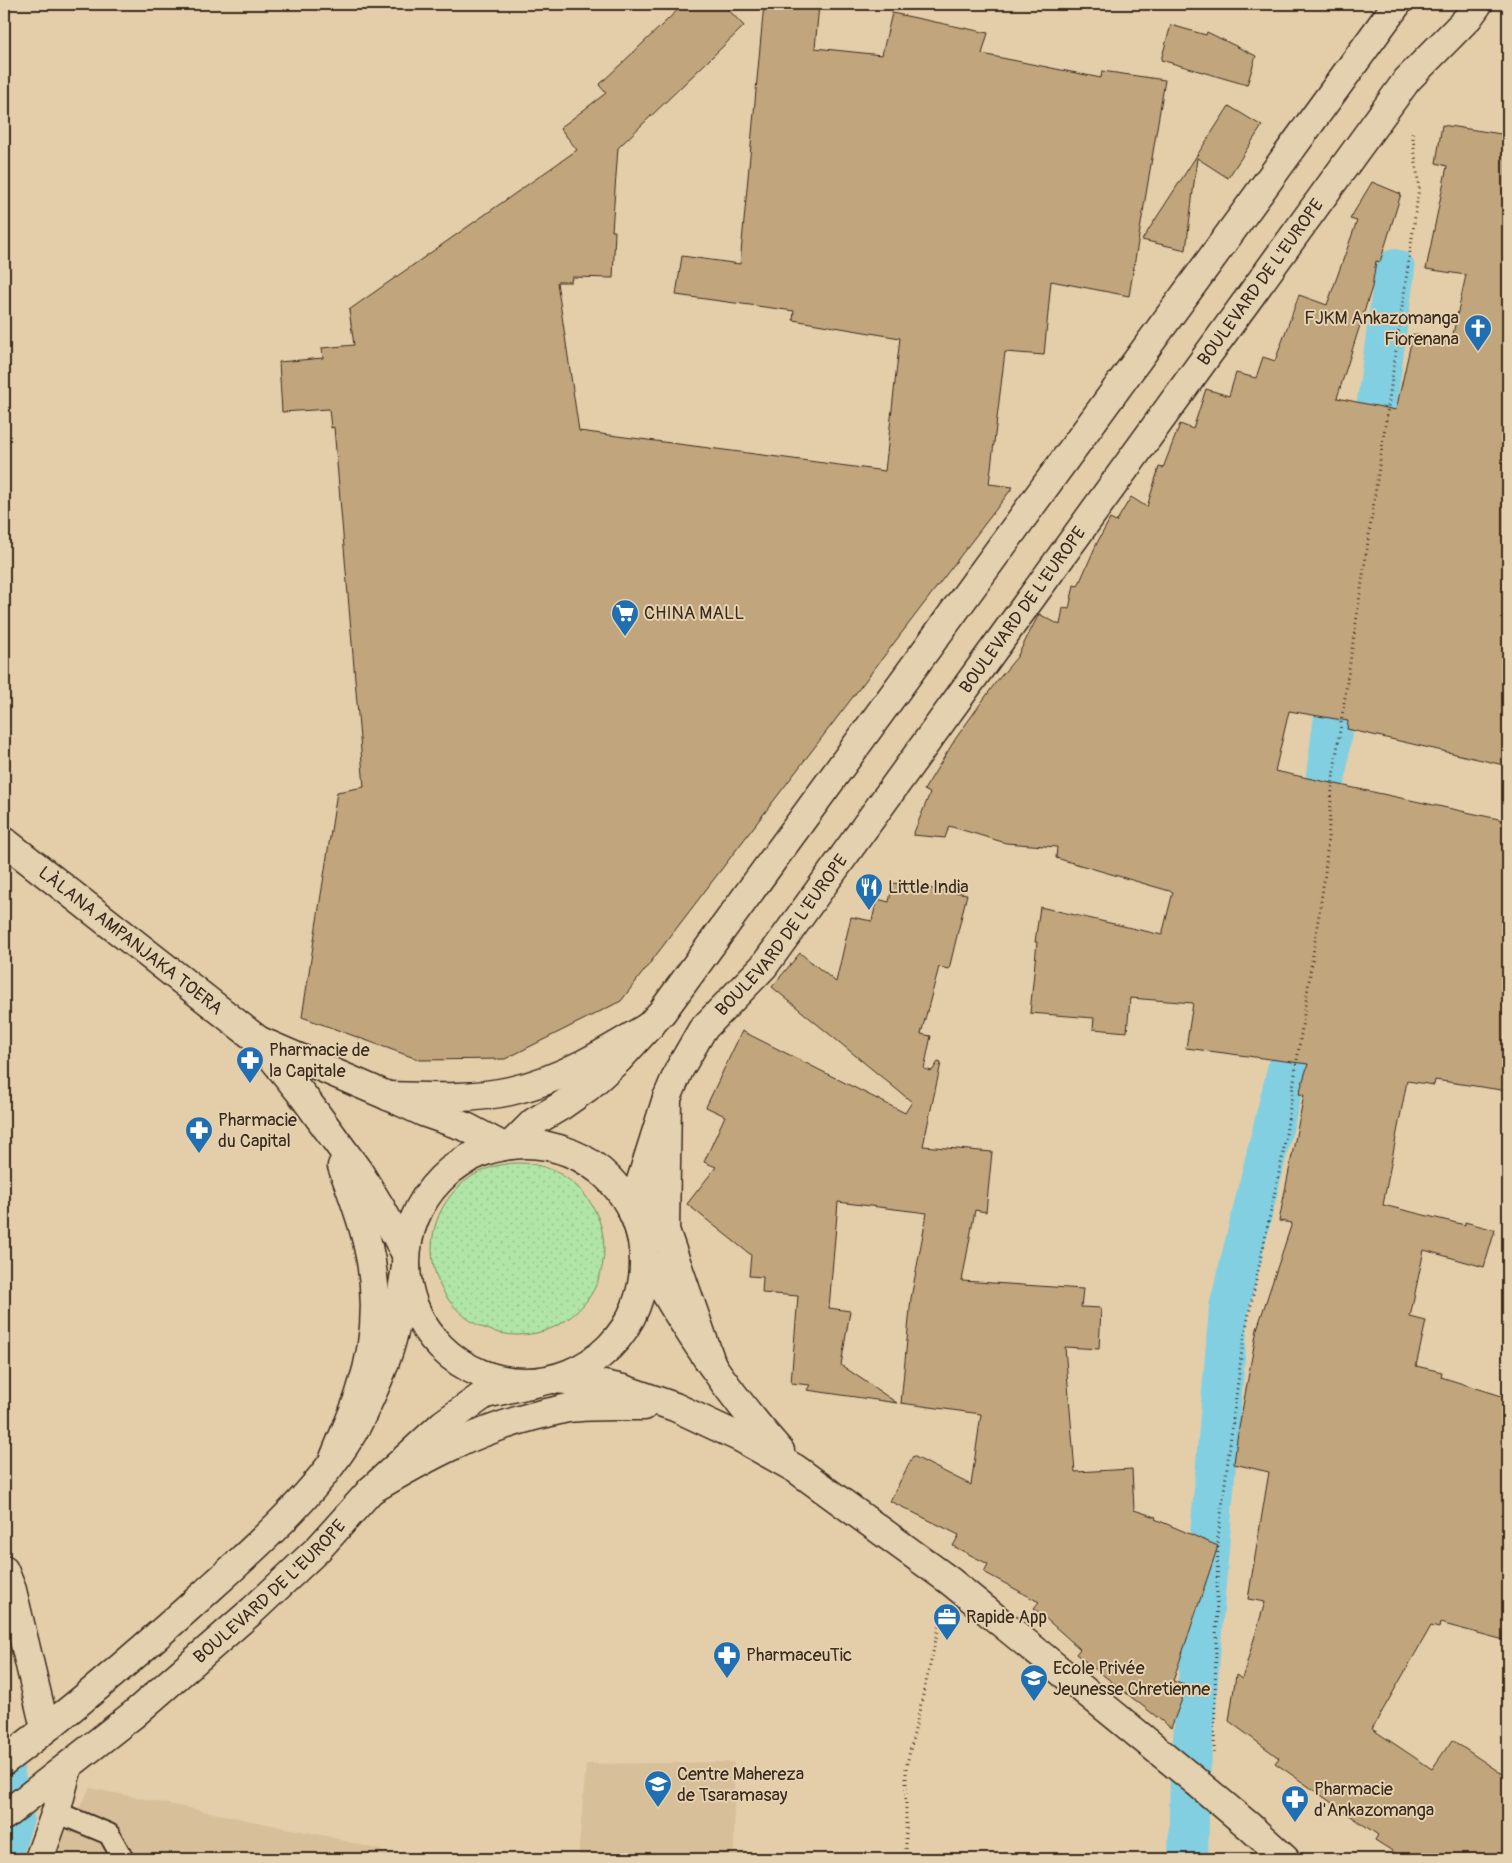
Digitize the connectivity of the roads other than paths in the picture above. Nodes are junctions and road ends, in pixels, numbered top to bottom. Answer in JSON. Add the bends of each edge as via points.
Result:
{"nodes":[{"id":1,"x":1397,"y":4,"type":"edge"},
{"id":2,"x":1478,"y":4,"type":"edge"},
{"id":3,"x":4,"y":841,"type":"edge"},
{"id":4,"x":651,"y":1025,"type":"junction"},
{"id":5,"x":258,"y":1040,"type":"junction"},
{"id":6,"x":388,"y":1096,"type":"junction"},
{"id":7,"x":667,"y":1098,"type":"junction"},
{"id":8,"x":332,"y":1136,"type":"junction"},
{"id":9,"x":506,"y":1146,"type":"junction"},
{"id":10,"x":645,"y":1254,"type":"junction"},
{"id":11,"x":406,"y":1260,"type":"junction"},
{"id":12,"x":712,"y":1365,"type":"junction"},
{"id":13,"x":547,"y":1380,"type":"junction"},
{"id":14,"x":675,"y":1408,"type":"junction"},
{"id":15,"x":333,"y":1461,"type":"junction"},
{"id":16,"x":796,"y":1469,"type":"junction"},
{"id":17,"x":371,"y":1490,"type":"junction"},
{"id":18,"x":4,"y":1570,"type":"edge"},
{"id":19,"x":38,"y":1734,"type":"junction"},
{"id":20,"x":4,"y":1761,"type":"edge"},
{"id":21,"x":68,"y":1767,"type":"junction"},
{"id":22,"x":56,"y":1812,"type":"junction"},
{"id":23,"x":4,"y":1816,"type":"edge"},
{"id":24,"x":39,"y":1859,"type":"edge"},
{"id":25,"x":123,"y":1859,"type":"edge"},
{"id":26,"x":1285,"y":1859,"type":"edge"}],
"edges":[{"from":1,"to":4,"type":"main road"},
{"from":2,"to":7,"type":"main road","name":"BOULEVARD DE L'EUROPE","via":[[1407,80],[764,966],[702,1030]]},
{"from":3,"to":5,"type":"main road","name":"LÀLANA AMPANJAKA TOERA"},
{"from":4,"to":6,"type":"main road","via":[[596,1058],[551,1078],[510,1091],[470,1097]]},
{"from":4,"to":9,"type":"main road","via":[[588,1086],[534,1122]]},
{"from":5,"to":6,"type":"main road"},
{"from":5,"to":8,"type":"main road"},
{"from":6,"to":9,"type":"main road"},
{"from":7,"to":10,"type":"main road","name":"BOULEVARD DE L'EUROPE","via":[[640,1184]]},
{"from":7,"to":12,"type":"main road","via":[[664,1230]]},
{"from":8,"to":11,"type":"main road","via":[[381,1208]]},
{"from":8,"to":15,"type":"main road","via":[[368,1242],[375,1319],[361,1390]]},
{"from":9,"to":10,"type":"main road","via":[[548,1146],[584,1158],[613,1182],[635,1212]]},
{"from":9,"to":11,"type":"main road","via":[[473,1156],[447,1173],[426,1196],[412,1224]]},
{"from":10,"to":12,"type":"main road","via":[[689,1334]]},
{"from":10,"to":13,"type":"main road","via":[[643,1288],[631,1319],[612,1346],[586,1366]]},
{"from":11,"to":13,"type":"main road","via":[[411,1299],[425,1329],[447,1354],[474,1372],[506,1381]]},
{"from":11,"to":15,"type":"main road","via":[[388,1355],[356,1427]]},
{"from":12,"to":16,"type":"main road","via":[[757,1425]]},
{"from":13,"to":14,"type":"main road","via":[[589,1382],[623,1389]]},
{"from":13,"to":17,"type":"main road","name":"BOULEVARD DE L'EUROPE","via":[[485,1394],[443,1424]]},
{"from":14,"to":16,"type":"main road","via":[[741,1438]]},
{"from":14,"to":17,"type":"main road","via":[[607,1405],[566,1408],[514,1421],[466,1438]]},
{"from":15,"to":19,"type":"main road","via":[[294,1508],[231,1570],[110,1677]]},
{"from":16,"to":26,"type":"main road","via":[[950,1581],[1188,1775]]},
{"from":17,"to":21,"type":"main road","name":"BOULEVARD DE L'EUROPE","via":[[289,1577],[184,1672]]},
{"from":18,"to":19,"type":"main road","via":[[12,1590]]},
{"from":19,"to":20,"type":"main road"},
{"from":21,"to":22,"type":"main road"},
{"from":21,"to":23,"type":"main road","name":"BOULEVARD DE L'EUROPE"},
{"from":22,"to":24,"type":"main road"},
{"from":22,"to":25,"type":"lane","via":[[109,1834]]}]}
